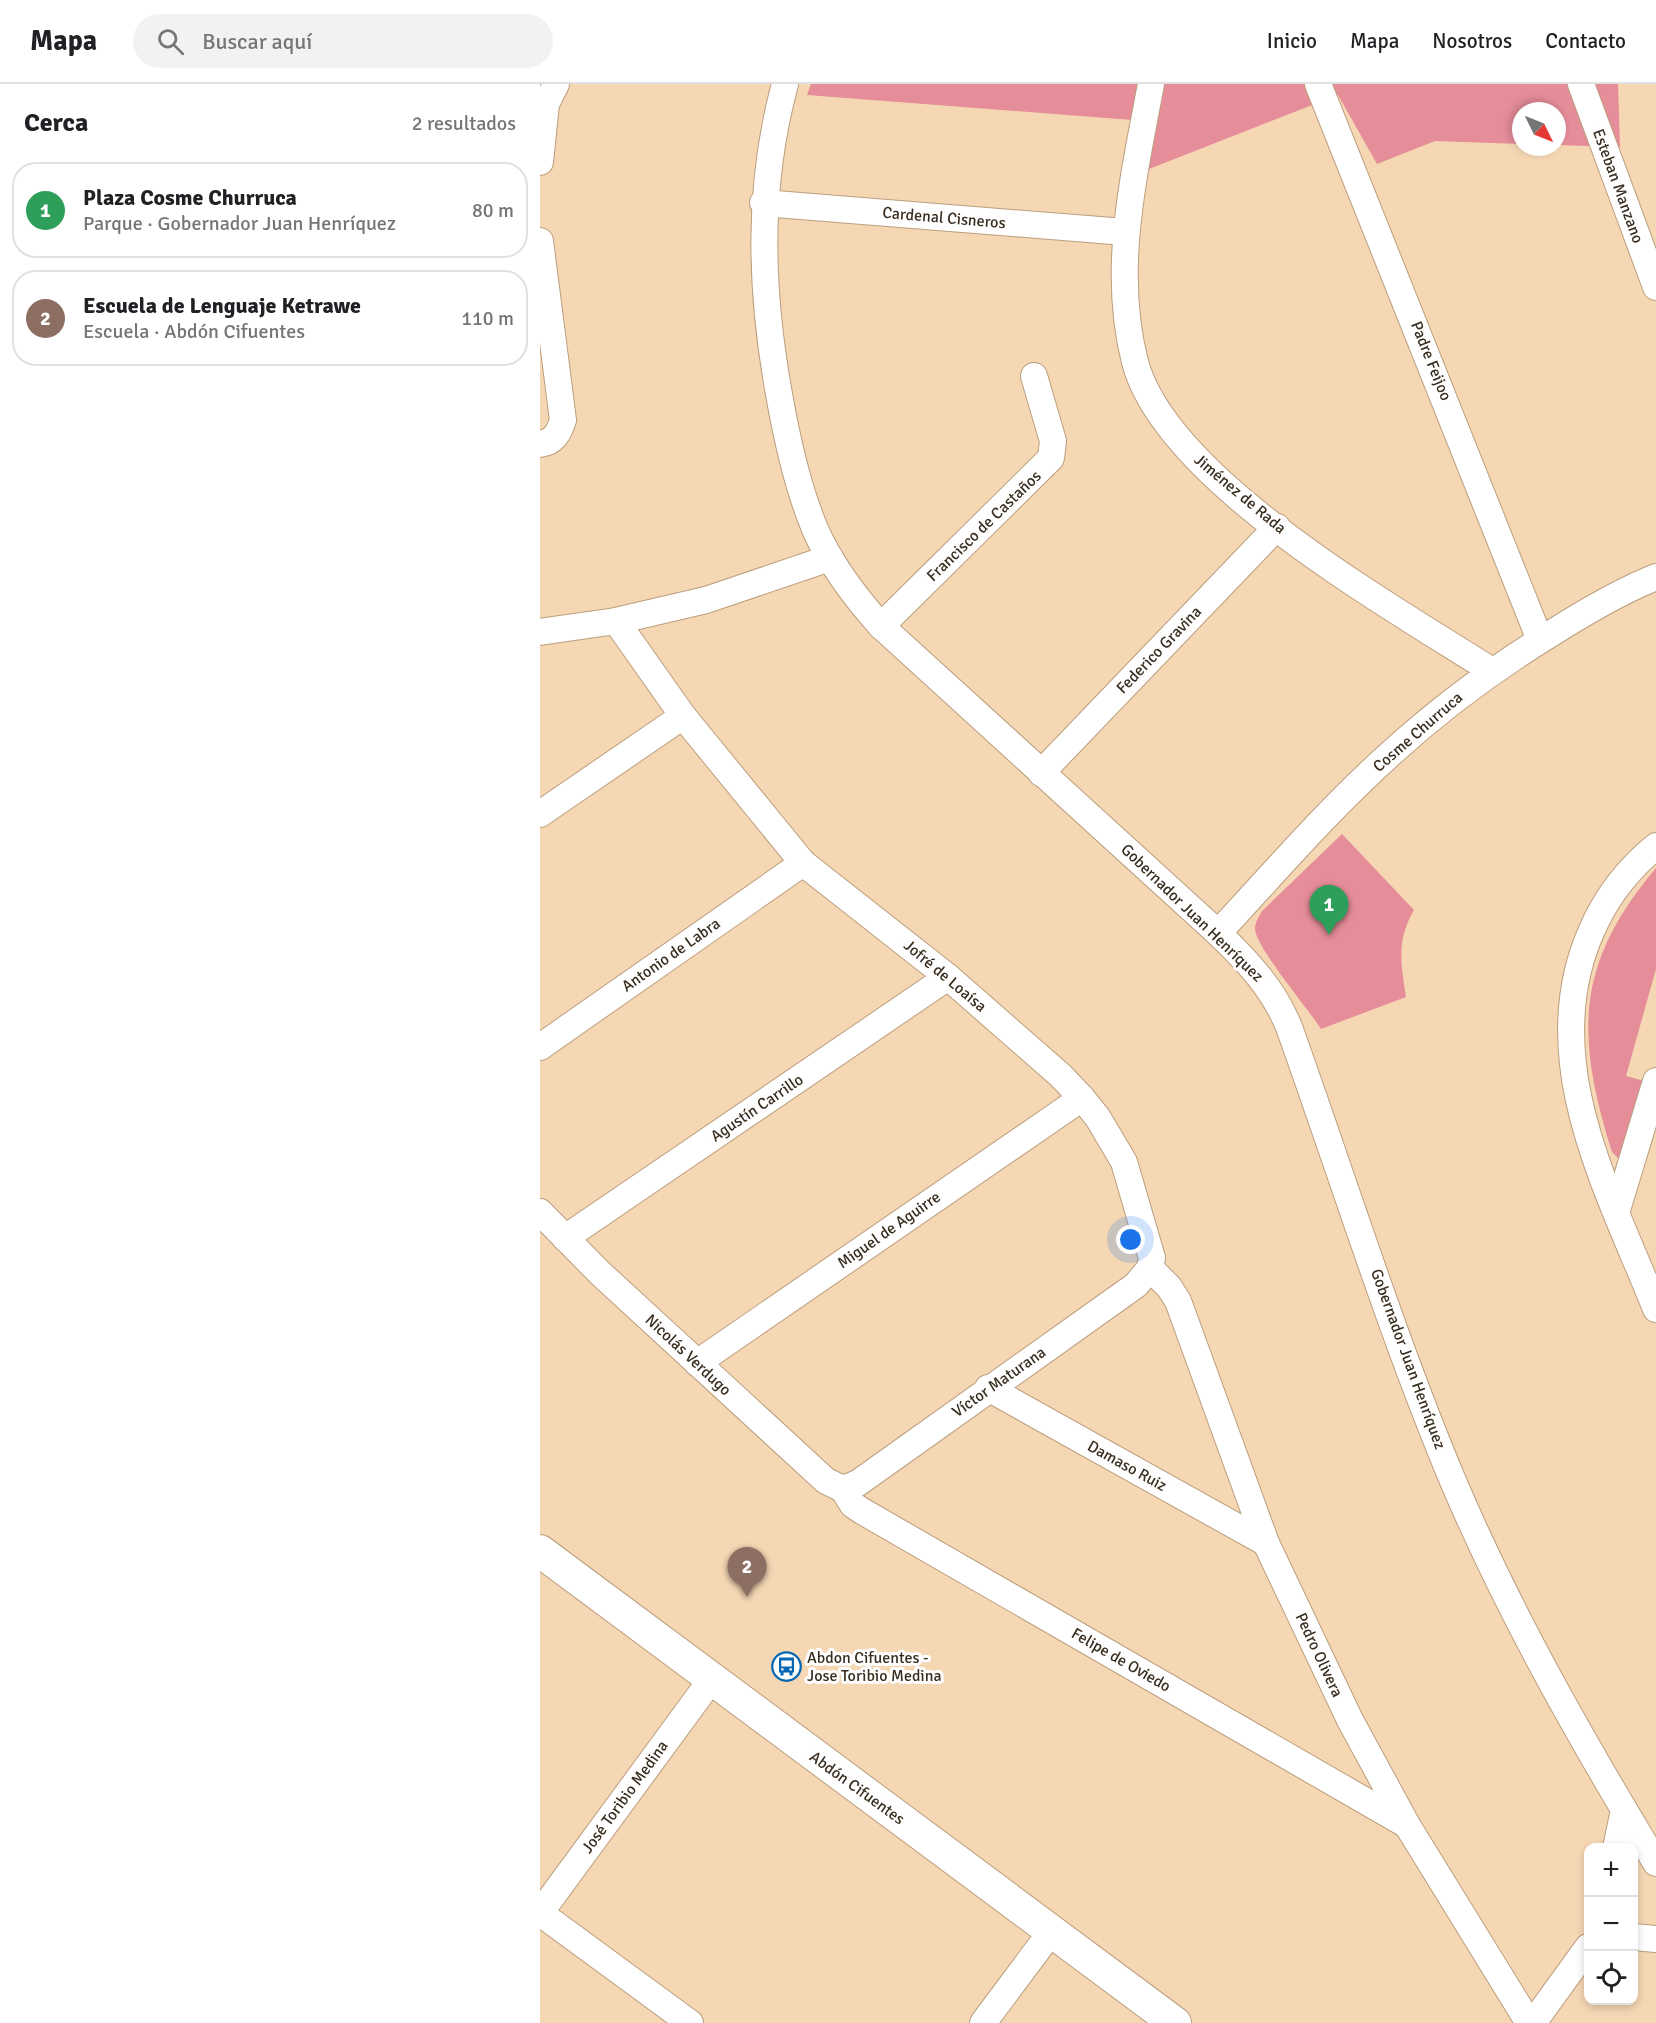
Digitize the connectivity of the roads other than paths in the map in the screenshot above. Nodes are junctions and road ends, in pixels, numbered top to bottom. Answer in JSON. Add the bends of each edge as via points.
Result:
{"nodes":[{"id":1,"x":556,"y":84,"type":"edge"},
{"id":2,"x":785,"y":84,"type":"edge"},
{"id":3,"x":1151,"y":84,"type":"edge"},
{"id":4,"x":1318,"y":84,"type":"edge"},
{"id":5,"x":1581,"y":84,"type":"edge"},
{"id":6,"x":540,"y":162,"type":"edge"},
{"id":7,"x":764,"y":203,"type":"junction"},
{"id":8,"x":1125,"y":232,"type":"junction"},
{"id":9,"x":540,"y":241,"type":"edge"},
{"id":10,"x":1656,"y":287,"type":"edge"},
{"id":11,"x":1034,"y":376,"type":"dead end"},
{"id":12,"x":540,"y":444,"type":"edge"},
{"id":13,"x":1277,"y":527,"type":"junction"},
{"id":14,"x":830,"y":558,"type":"junction"},
{"id":15,"x":1656,"y":577,"type":"edge"},
{"id":16,"x":616,"y":621,"type":"junction"},
{"id":17,"x":881,"y":626,"type":"junction"},
{"id":18,"x":540,"y":632,"type":"edge"},
{"id":19,"x":1540,"y":640,"type":"junction"},
{"id":20,"x":1492,"y":671,"type":"junction"},
{"id":21,"x":683,"y":716,"type":"junction"},
{"id":22,"x":1041,"y":773,"type":"junction"},
{"id":23,"x":540,"y":814,"type":"edge"},
{"id":24,"x":1656,"y":846,"type":"edge"},
{"id":25,"x":803,"y":862,"type":"junction"},
{"id":26,"x":1218,"y":933,"type":"junction"},
{"id":27,"x":948,"y":977,"type":"junction"},
{"id":28,"x":540,"y":1047,"type":"edge"},
{"id":29,"x":1656,"y":1081,"type":"edge"},
{"id":30,"x":1082,"y":1098,"type":"junction"},
{"id":31,"x":1617,"y":1210,"type":"junction"},
{"id":32,"x":540,"y":1212,"type":"edge"},
{"id":33,"x":565,"y":1238,"type":"junction"},
{"id":34,"x":1150,"y":1269,"type":"junction"},
{"id":35,"x":1656,"y":1309,"type":"edge"},
{"id":36,"x":697,"y":1363,"type":"junction"},
{"id":37,"x":988,"y":1388,"type":"junction"},
{"id":38,"x":843,"y":1489,"type":"junction"},
{"id":39,"x":1266,"y":1543,"type":"junction"},
{"id":40,"x":540,"y":1551,"type":"edge"},
{"id":41,"x":711,"y":1680,"type":"junction"},
{"id":42,"x":1624,"y":1810,"type":"junction"},
{"id":43,"x":1407,"y":1825,"type":"junction"},
{"id":44,"x":1617,"y":1843,"type":"edge"},
{"id":45,"x":1656,"y":1863,"type":"edge"},
{"id":46,"x":540,"y":1913,"type":"edge"},
{"id":47,"x":1051,"y":1932,"type":"junction"},
{"id":48,"x":1638,"y":1938,"type":"edge"},
{"id":49,"x":1656,"y":1940,"type":"edge"},
{"id":50,"x":1585,"y":1951,"type":"edge"},
{"id":51,"x":679,"y":2020,"type":"edge"},
{"id":52,"x":983,"y":2023,"type":"edge"},
{"id":53,"x":1175,"y":2023,"type":"edge"},
{"id":54,"x":1531,"y":2023,"type":"edge"}],
"edges":[{"from":1,"to":6,"type":"street","via":[[546,104]]},
{"from":2,"to":7,"type":"street","name":"Gobernador Juan Henríquez","via":[[773,132]]},
{"from":3,"to":8,"type":"street","name":"Jiménez de Rada"},
{"from":4,"to":19,"type":"street","name":"Padre Feijoo"},
{"from":5,"to":10,"type":"street","name":"Esteban Manzano"},
{"from":7,"to":8,"type":"street","name":"Cardenal Cisneros"},
{"from":7,"to":14,"type":"street","name":"Gobernador Juan Henríquez","via":[[766,303],[783,417],[805,502]]},
{"from":8,"to":13,"type":"street","name":"Jiménez de Rada","via":[[1130,336],[1135,362],[1150,399],[1197,460]]},
{"from":9,"to":12,"type":"street","via":[[563,420],[559,433],[549,443]]},
{"from":11,"to":17,"type":"street","name":"Francisco de Castaños","via":[[1053,441],[1051,459]]},
{"from":13,"to":20,"type":"street","name":"Jiménez de Rada","via":[[1355,583]]},
{"from":13,"to":22,"type":"street","name":"Federico Gravina"},
{"from":14,"to":16,"type":"street","via":[[706,600]]},
{"from":14,"to":17,"type":"street","name":"Gobernador Juan Henríquez"},
{"from":15,"to":19,"type":"street","name":"Cosme Churruca"},
{"from":16,"to":18,"type":"street"},
{"from":16,"to":21,"type":"street","name":"Jofré de Loaísa"},
{"from":17,"to":22,"type":"street","name":"Gobernador Juan Henríquez"},
{"from":19,"to":20,"type":"street","name":"Cosme Churruca"},
{"from":20,"to":26,"type":"street","name":"Cosme Churruca","via":[[1387,757]]},
{"from":21,"to":23,"type":"street"},
{"from":21,"to":25,"type":"street","name":"Jofré de Loaísa"},
{"from":22,"to":26,"type":"street","name":"Gobernador Juan Henríquez"},
{"from":24,"to":31,"type":"street","via":[[1617,887],[1596,920],[1575,975],[1570,1005],[1569,1036],[1580,1105]]},
{"from":25,"to":27,"type":"street","name":"Jofré de Loaísa"},
{"from":25,"to":28,"type":"street","name":"Antonio de Labra"},
{"from":26,"to":42,"type":"street","name":"Gobernador Juan Henríquez","via":[[1259,974],[1282,1009],[1453,1481],[1528,1640]]},
{"from":27,"to":30,"type":"street","name":"Jofré de Loaísa"},
{"from":27,"to":33,"type":"street","name":"Agustín Carrillo"},
{"from":29,"to":31,"type":"street"},
{"from":30,"to":34,"type":"street","name":"Jofré de Loaísa","via":[[1124,1162],[1151,1248]]},
{"from":30,"to":36,"type":"street","name":"Miguel de Aguirre"},
{"from":31,"to":35,"type":"street"},
{"from":32,"to":33,"type":"street","name":"Nicolás Verdugo"},
{"from":33,"to":36,"type":"street","name":"Nicolás Verdugo"},
{"from":34,"to":37,"type":"street","name":"Víctor Maturana","via":[[1136,1285]]},
{"from":34,"to":39,"type":"street","name":"Pedro Olivera","via":[[1169,1287],[1184,1316]]},
{"from":36,"to":38,"type":"street","name":"Nicolás Verdugo","via":[[826,1481]]},
{"from":37,"to":38,"type":"street","name":"Víctor Maturana","via":[[858,1483]]},
{"from":37,"to":39,"type":"street","name":"Damaso Ruiz"},
{"from":38,"to":43,"type":"street","name":"Felipe de Oviedo","via":[[862,1511]]},
{"from":39,"to":43,"type":"street","name":"Pedro Olivera","via":[[1350,1720]]},
{"from":40,"to":41,"type":"street","name":"Abdón Cifuentes"},
{"from":41,"to":46,"type":"street","name":"José Toribio Medina"},
{"from":41,"to":47,"type":"street","name":"Abdón Cifuentes"},
{"from":42,"to":44,"type":"street"},
{"from":42,"to":45,"type":"street","name":"Gobernador Juan Henríquez"},
{"from":43,"to":54,"type":"street","name":"Pedro Olivera"},
{"from":46,"to":51,"type":"street"},
{"from":47,"to":52,"type":"street"},
{"from":47,"to":53,"type":"street","name":"Abdón Cifuentes"},
{"from":48,"to":49,"type":"street"},
{"from":50,"to":54,"type":"street"}]}
